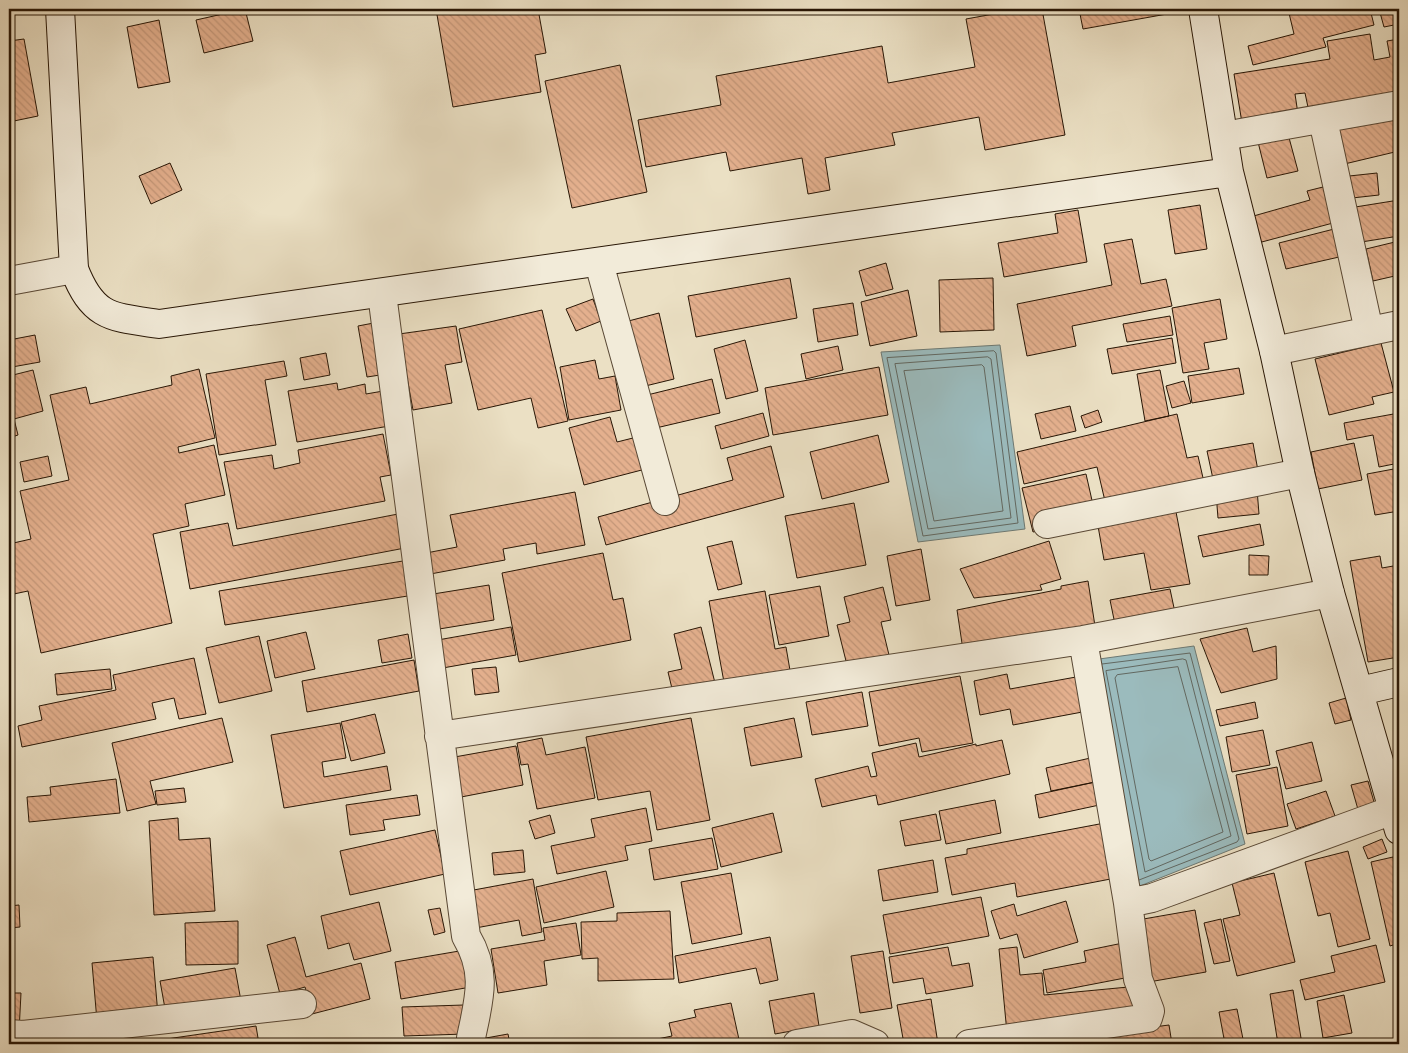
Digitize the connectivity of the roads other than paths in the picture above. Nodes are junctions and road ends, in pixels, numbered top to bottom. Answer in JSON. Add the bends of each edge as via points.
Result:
{"nodes":[{"id":1,"x":60,"y":9,"type":"edge"},
{"id":2,"x":1202,"y":9,"type":"edge"},
{"id":3,"x":1399,"y":106,"type":"edge"},
{"id":4,"x":1323,"y":120,"type":"junction"},
{"id":5,"x":1224,"y":136,"type":"junction"},
{"id":6,"x":1229,"y":172,"type":"junction"},
{"id":7,"x":599,"y":263,"type":"junction"},
{"id":8,"x":74,"y":269,"type":"junction"},
{"id":9,"x":9,"y":281,"type":"edge"},
{"id":10,"x":382,"y":294,"type":"junction"},
{"id":11,"x":1399,"y":326,"type":"edge"},
{"id":12,"x":1369,"y":331,"type":"junction"},
{"id":13,"x":1274,"y":351,"type":"junction"},
{"id":14,"x":1300,"y":473,"type":"junction"},
{"id":15,"x":665,"y":501,"type":"dead end"},
{"id":16,"x":1047,"y":524,"type":"dead end"},
{"id":17,"x":1330,"y":593,"type":"junction"},
{"id":18,"x":1083,"y":640,"type":"junction"},
{"id":19,"x":1399,"y":682,"type":"edge"},
{"id":20,"x":1360,"y":691,"type":"junction"},
{"id":21,"x":439,"y":736,"type":"junction"},
{"id":22,"x":1396,"y":820,"type":"edge"},
{"id":23,"x":1128,"y":903,"type":"junction"},
{"id":24,"x":302,"y":1004,"type":"dead end"},
{"id":25,"x":9,"y":1034,"type":"edge"},
{"id":26,"x":860,"y":1041,"type":"edge"},
{"id":27,"x":472,"y":1044,"type":"edge"},
{"id":28,"x":797,"y":1044,"type":"edge"},
{"id":29,"x":969,"y":1044,"type":"edge"}],
"edges":[{"from":1,"to":8,"type":"street"},
{"from":2,"to":5,"type":"street"},
{"from":3,"to":4,"type":"street"},
{"from":4,"to":5,"type":"street"},
{"from":4,"to":12,"type":"street"},
{"from":5,"to":6,"type":"street"},
{"from":6,"to":7,"type":"street"},
{"from":6,"to":13,"type":"street"},
{"from":7,"to":10,"type":"street"},
{"from":7,"to":15,"type":"street"},
{"from":8,"to":9,"type":"street"},
{"from":8,"to":10,"type":"street","via":[[84,293],[114,318],[159,324]]},
{"from":10,"to":21,"type":"street"},
{"from":11,"to":12,"type":"street"},
{"from":12,"to":13,"type":"street"},
{"from":13,"to":14,"type":"street"},
{"from":14,"to":16,"type":"street"},
{"from":14,"to":17,"type":"street"},
{"from":17,"to":18,"type":"street"},
{"from":17,"to":20,"type":"street"},
{"from":18,"to":21,"type":"street"},
{"from":18,"to":23,"type":"street"},
{"from":19,"to":20,"type":"street"},
{"from":20,"to":22,"type":"street"},
{"from":21,"to":27,"type":"street","via":[[466,936],[476,953],[482,989]]},
{"from":22,"to":23,"type":"street"},
{"from":23,"to":29,"type":"street","via":[[1138,979],[1150,1011],[1148,1018]]},
{"from":24,"to":25,"type":"street"},
{"from":26,"to":28,"type":"street"}]}
